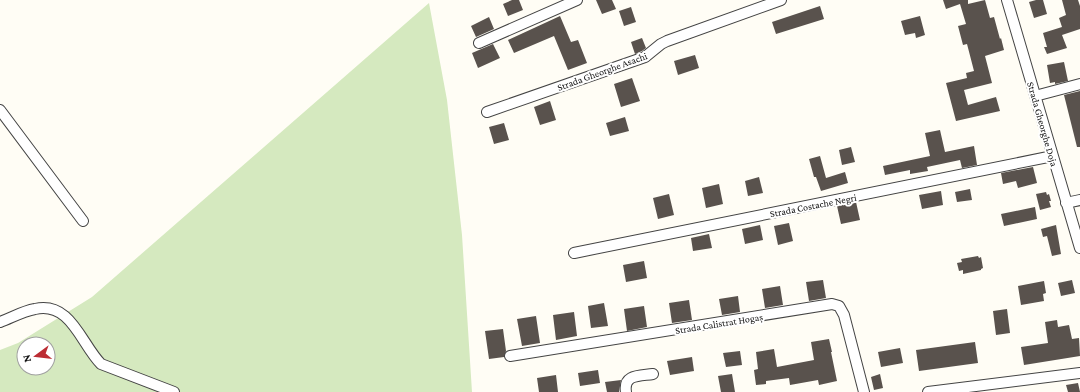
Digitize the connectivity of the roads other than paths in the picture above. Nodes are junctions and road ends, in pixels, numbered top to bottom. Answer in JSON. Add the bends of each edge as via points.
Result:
{"nodes":[{"id":1,"x":577,"y":0,"type":"edge"},
{"id":2,"x":782,"y":0,"type":"edge"},
{"id":3,"x":1007,"y":0,"type":"edge"},
{"id":4,"x":479,"y":44,"type":"dead end"},
{"id":5,"x":1080,"y":84,"type":"edge"},
{"id":6,"x":1035,"y":96,"type":"junction"},
{"id":7,"x":0,"y":110,"type":"edge"},
{"id":8,"x":487,"y":112,"type":"dead end"},
{"id":9,"x":1053,"y":156,"type":"junction"},
{"id":10,"x":1080,"y":200,"type":"edge"},
{"id":11,"x":1066,"y":203,"type":"junction"},
{"id":12,"x":83,"y":221,"type":"dead end"},
{"id":13,"x":1080,"y":248,"type":"edge"},
{"id":14,"x":574,"y":253,"type":"dead end"},
{"id":15,"x":0,"y":322,"type":"edge"},
{"id":16,"x":510,"y":356,"type":"dead end"},
{"id":17,"x":1080,"y":373,"type":"edge"},
{"id":18,"x":653,"y":374,"type":"dead end"},
{"id":19,"x":174,"y":392,"type":"edge"},
{"id":20,"x":626,"y":392,"type":"edge"},
{"id":21,"x":864,"y":392,"type":"edge"},
{"id":22,"x":928,"y":392,"type":"edge"}],
"edges":[{"from":1,"to":4,"type":"street"},
{"from":2,"to":8,"type":"street","name":"Strada Gheorghe Asachi","via":[[667,41],[645,57]]},
{"from":3,"to":6,"type":"street","name":"Strada Gheorghe Doja"},
{"from":5,"to":6,"type":"street"},
{"from":6,"to":9,"type":"street","name":"Strada Gheorghe Doja"},
{"from":7,"to":12,"type":"street"},
{"from":9,"to":11,"type":"street","name":"Strada Gheorghe Doja"},
{"from":9,"to":14,"type":"street","name":"Strada Costache Negri"},
{"from":10,"to":11,"type":"street"},
{"from":11,"to":13,"type":"street","name":"Strada Gheorghe Doja"},
{"from":15,"to":19,"type":"street","via":[[35,309],[48,308],[59,312],[71,321],[101,364]]},
{"from":16,"to":21,"type":"street","name":"Strada Calistrat Hogaș","via":[[832,304],[839,306],[844,315]]},
{"from":17,"to":22,"type":"street"},
{"from":18,"to":20,"type":"street","via":[[634,376],[628,380]]}]}
